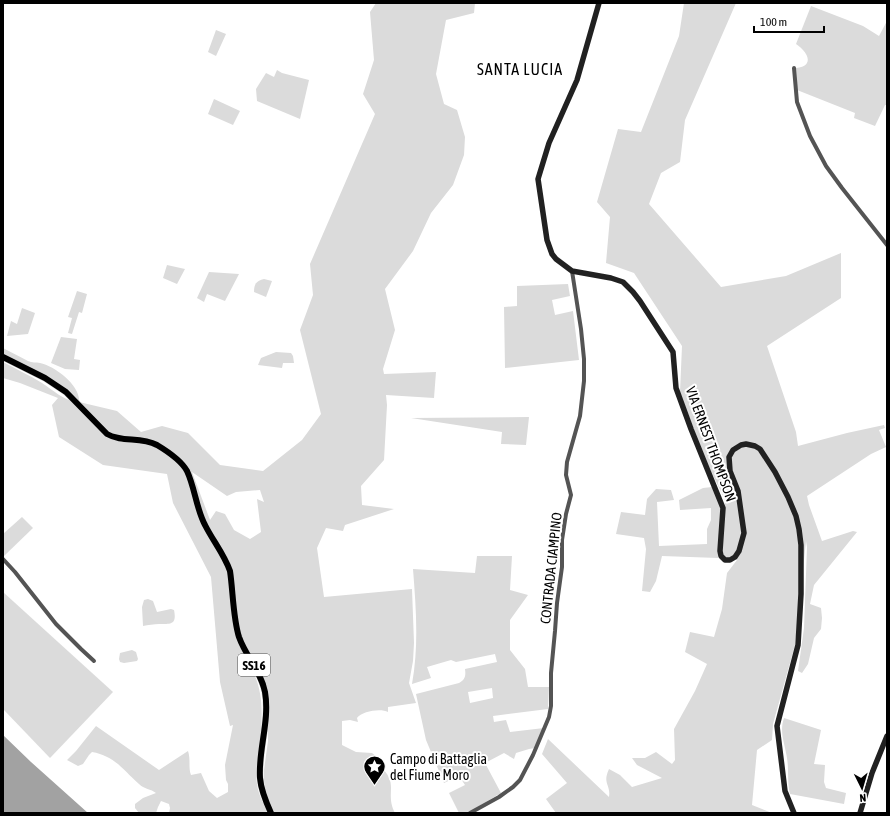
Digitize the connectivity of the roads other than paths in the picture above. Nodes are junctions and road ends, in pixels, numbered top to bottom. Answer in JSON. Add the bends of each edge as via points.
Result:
{"nodes":[{"id":1,"x":599,"y":3,"type":"edge"},
{"id":2,"x":794,"y":68,"type":"dead end"},
{"id":3,"x":887,"y":245,"type":"edge"},
{"id":4,"x":572,"y":271,"type":"junction"},
{"id":5,"x":3,"y":358,"type":"edge"},
{"id":6,"x":3,"y":559,"type":"edge"},
{"id":7,"x":94,"y":661,"type":"dead end"},
{"id":8,"x":887,"y":736,"type":"edge"},
{"id":9,"x":271,"y":813,"type":"edge"},
{"id":10,"x":470,"y":813,"type":"edge"},
{"id":11,"x":794,"y":813,"type":"edge"},
{"id":12,"x":860,"y":813,"type":"edge"}],
"edges":[{"from":1,"to":4,"type":"street","name":"VIA ERNEST THOMPSON","via":[[577,80],[549,143],[538,179],[549,246],[556,259]]},
{"from":2,"to":3,"type":"street","via":[[797,102],[810,136],[826,166]]},
{"from":4,"to":10,"type":"street","name":"CONTRADA CIAMPINO","via":[[581,329],[584,381],[580,416],[567,462],[566,475],[571,494],[562,540],[549,718],[520,780],[499,797]]},
{"from":4,"to":11,"type":"street","name":"VIA ERNEST THOMPSON","via":[[623,282],[636,296],[673,352],[676,388],[723,508],[721,556],[725,560],[735,557],[744,533],[738,491],[728,462],[730,454],[737,447],[746,444],[760,449],[775,472],[796,516],[801,545],[798,645],[777,726],[785,790]]},
{"from":5,"to":9,"type":"main road","number":"SS16","via":[[45,378],[66,392],[107,434],[115,438],[145,440],[156,445],[186,469],[204,524],[230,571],[237,632],[242,646],[258,670],[265,693],[260,778]]},
{"from":6,"to":7,"type":"street","via":[[56,624]]},
{"from":8,"to":12,"type":"street"}]}
